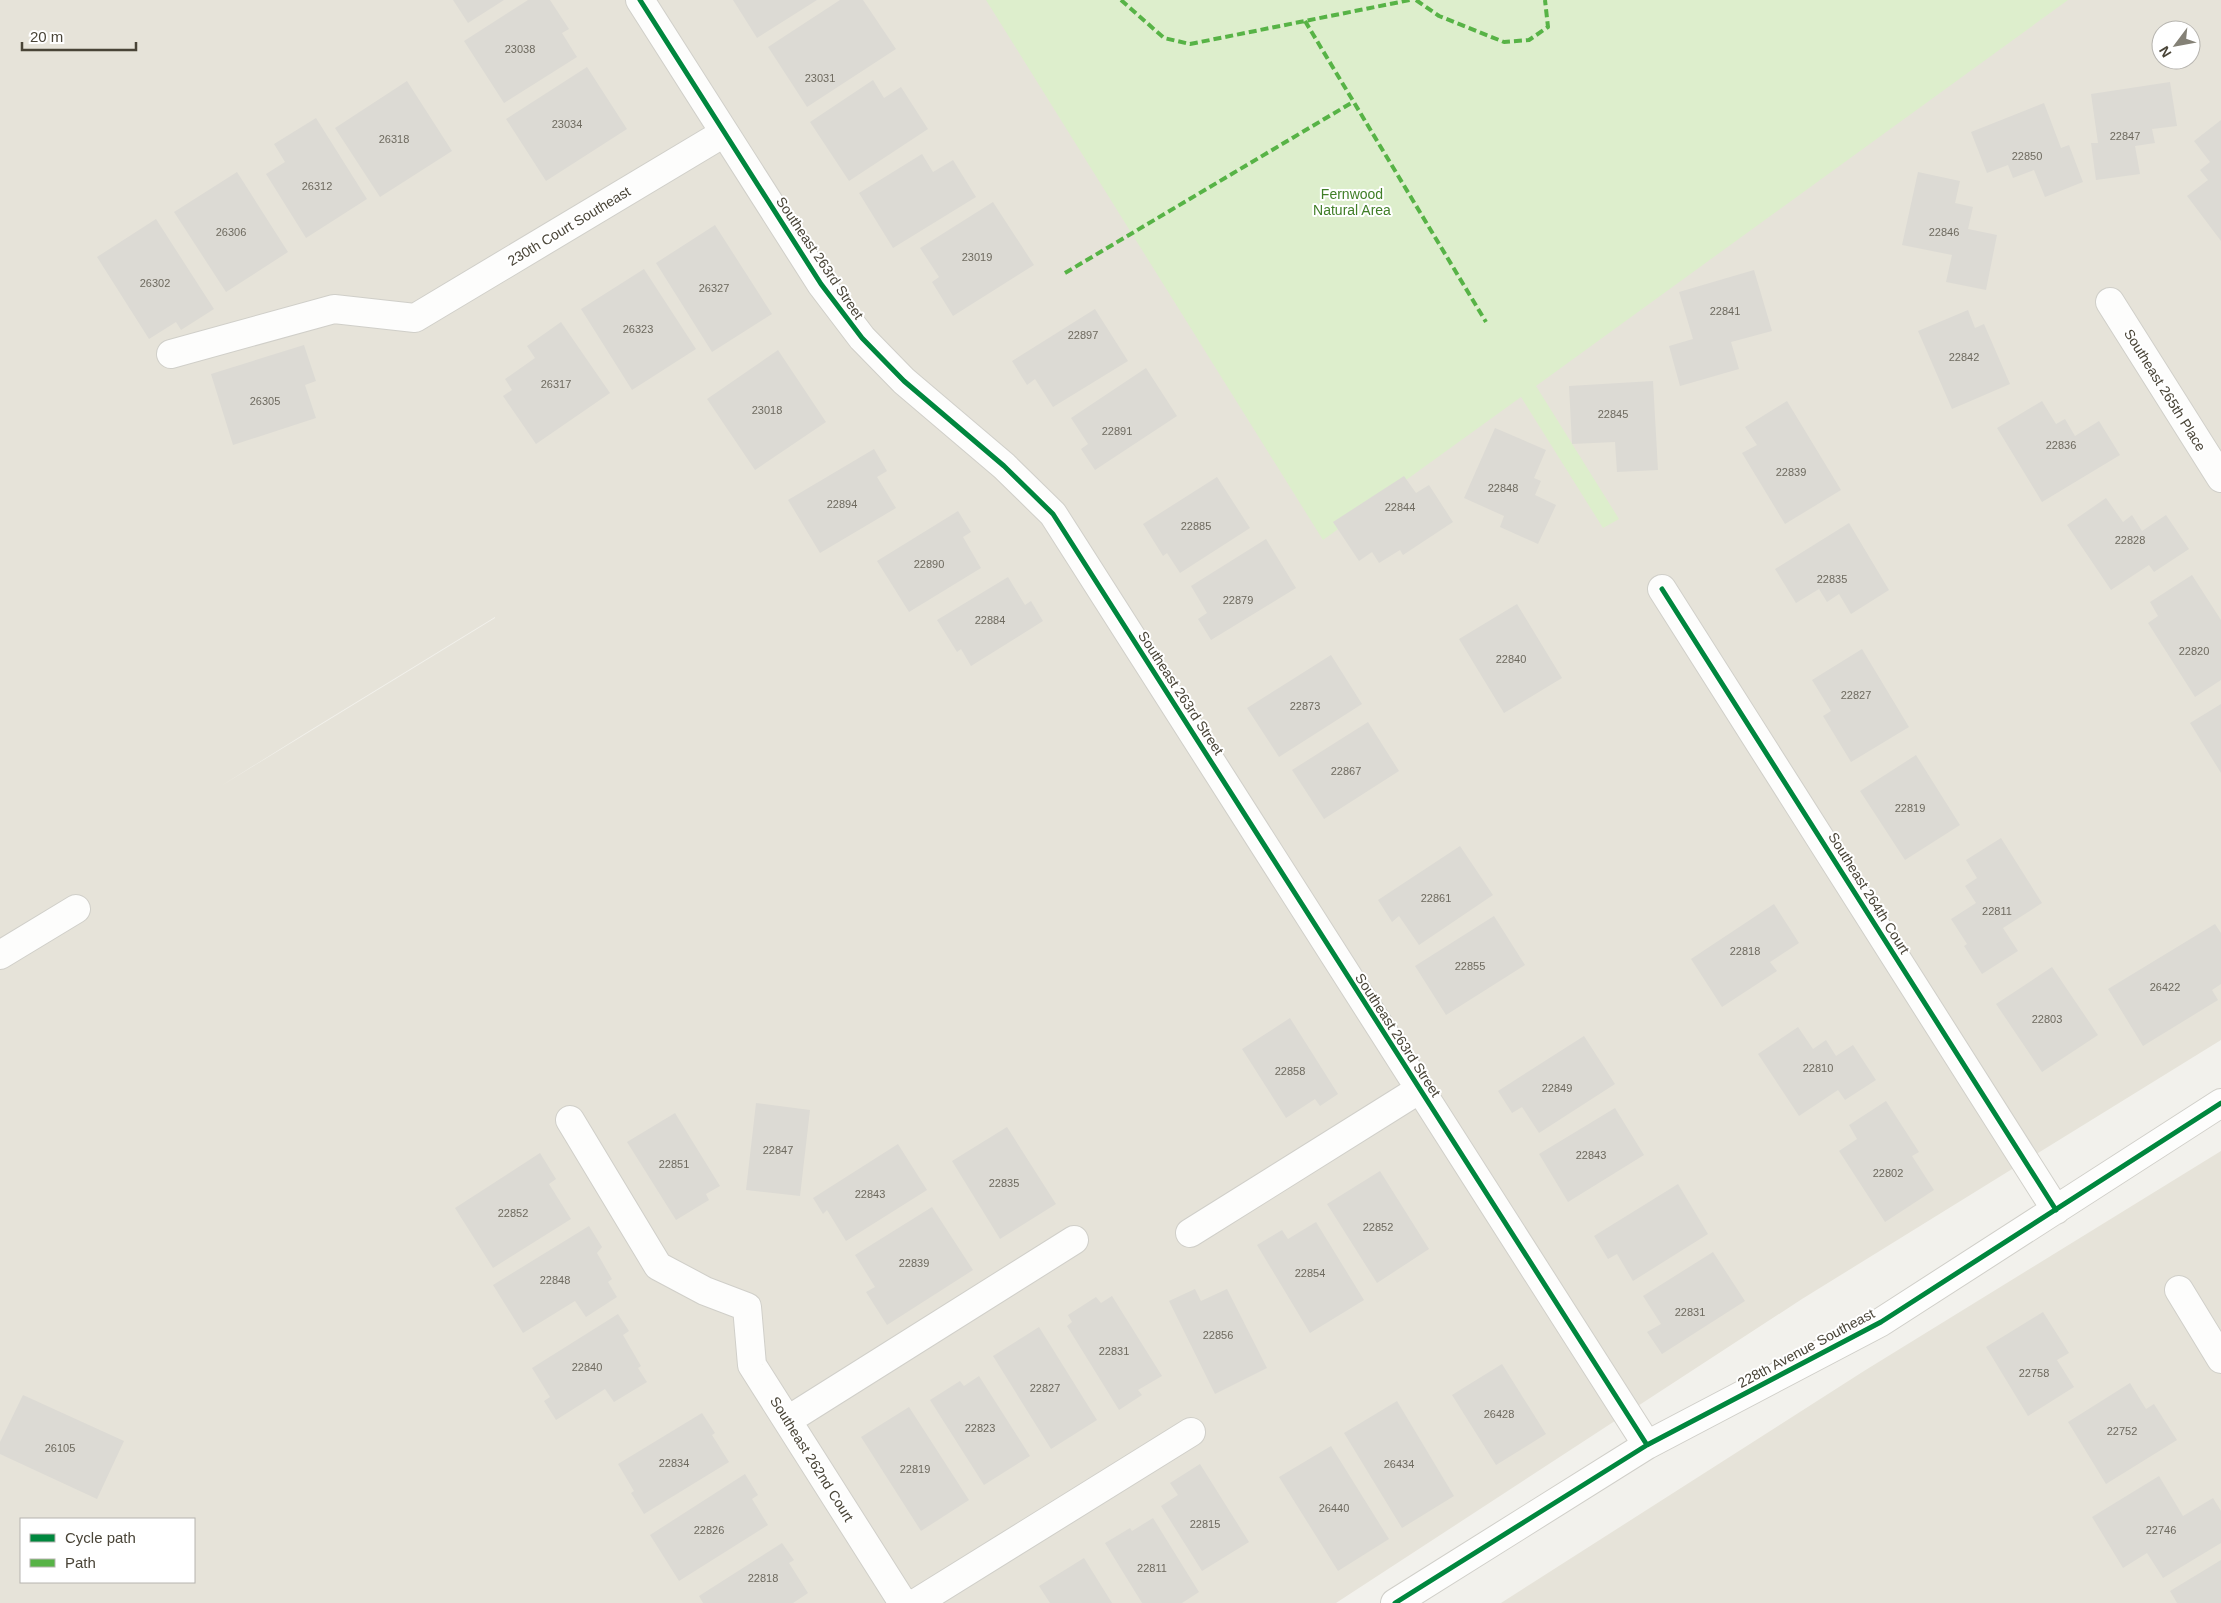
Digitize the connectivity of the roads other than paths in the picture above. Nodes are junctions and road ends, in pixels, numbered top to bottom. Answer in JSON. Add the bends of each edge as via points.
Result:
{"nodes":[{"id":1,"x":640,"y":0,"type":"edge"},
{"id":2,"x":724,"y":133,"type":"junction"},
{"id":3,"x":2110,"y":302,"type":"dead end"},
{"id":4,"x":171,"y":354,"type":"dead end"},
{"id":5,"x":2221,"y":478,"type":"edge"},
{"id":6,"x":1662,"y":589,"type":"dead end"},
{"id":7,"x":76,"y":909,"type":"dead end"},
{"id":8,"x":0,"y":955,"type":"edge"},
{"id":9,"x":1420,"y":1090,"type":"junction"},
{"id":10,"x":2221,"y":1103,"type":"edge"},
{"id":11,"x":570,"y":1120,"type":"dead end"},
{"id":12,"x":2056,"y":1210,"type":"junction"},
{"id":13,"x":1190,"y":1233,"type":"dead end"},
{"id":14,"x":1074,"y":1240,"type":"dead end"},
{"id":15,"x":2179,"y":1290,"type":"dead end"},
{"id":16,"x":2221,"y":1359,"type":"edge"},
{"id":17,"x":788,"y":1420,"type":"junction"},
{"id":18,"x":1191,"y":1432,"type":"dead end"},
{"id":19,"x":1647,"y":1445,"type":"junction"},
{"id":20,"x":903,"y":1603,"type":"edge"},
{"id":21,"x":916,"y":1603,"type":"edge"},
{"id":22,"x":1396,"y":1603,"type":"edge"}],
"edges":[{"from":1,"to":2,"type":"street","name":"Southeast 263rd Street"},
{"from":2,"to":4,"type":"street","name":"230th Court Southeast","via":[[415,318],[334,309]]},
{"from":2,"to":9,"type":"street","name":"Southeast 263rd Street","via":[[821,284],[862,338],[904,382],[1004,466],[1053,514]]},
{"from":3,"to":5,"type":"street","name":"Southeast 265th Place"},
{"from":6,"to":12,"type":"street","name":"Southeast 264th Court"},
{"from":7,"to":8,"type":"street"},
{"from":9,"to":13,"type":"street"},
{"from":9,"to":19,"type":"street","name":"Southeast 263rd Street"},
{"from":10,"to":12,"type":"street","name":"228th Avenue Southeast"},
{"from":11,"to":17,"type":"street","name":"Southeast 262nd Court","via":[[658,1266],[705,1291],[747,1307],[752,1365]]},
{"from":12,"to":19,"type":"street","name":"228th Avenue Southeast","via":[[1881,1322]]},
{"from":14,"to":17,"type":"street"},
{"from":15,"to":16,"type":"street"},
{"from":17,"to":20,"type":"street","name":"Southeast 262nd Court"},
{"from":18,"to":21,"type":"street"},
{"from":19,"to":22,"type":"street","name":"228th Avenue Southeast"}]}
